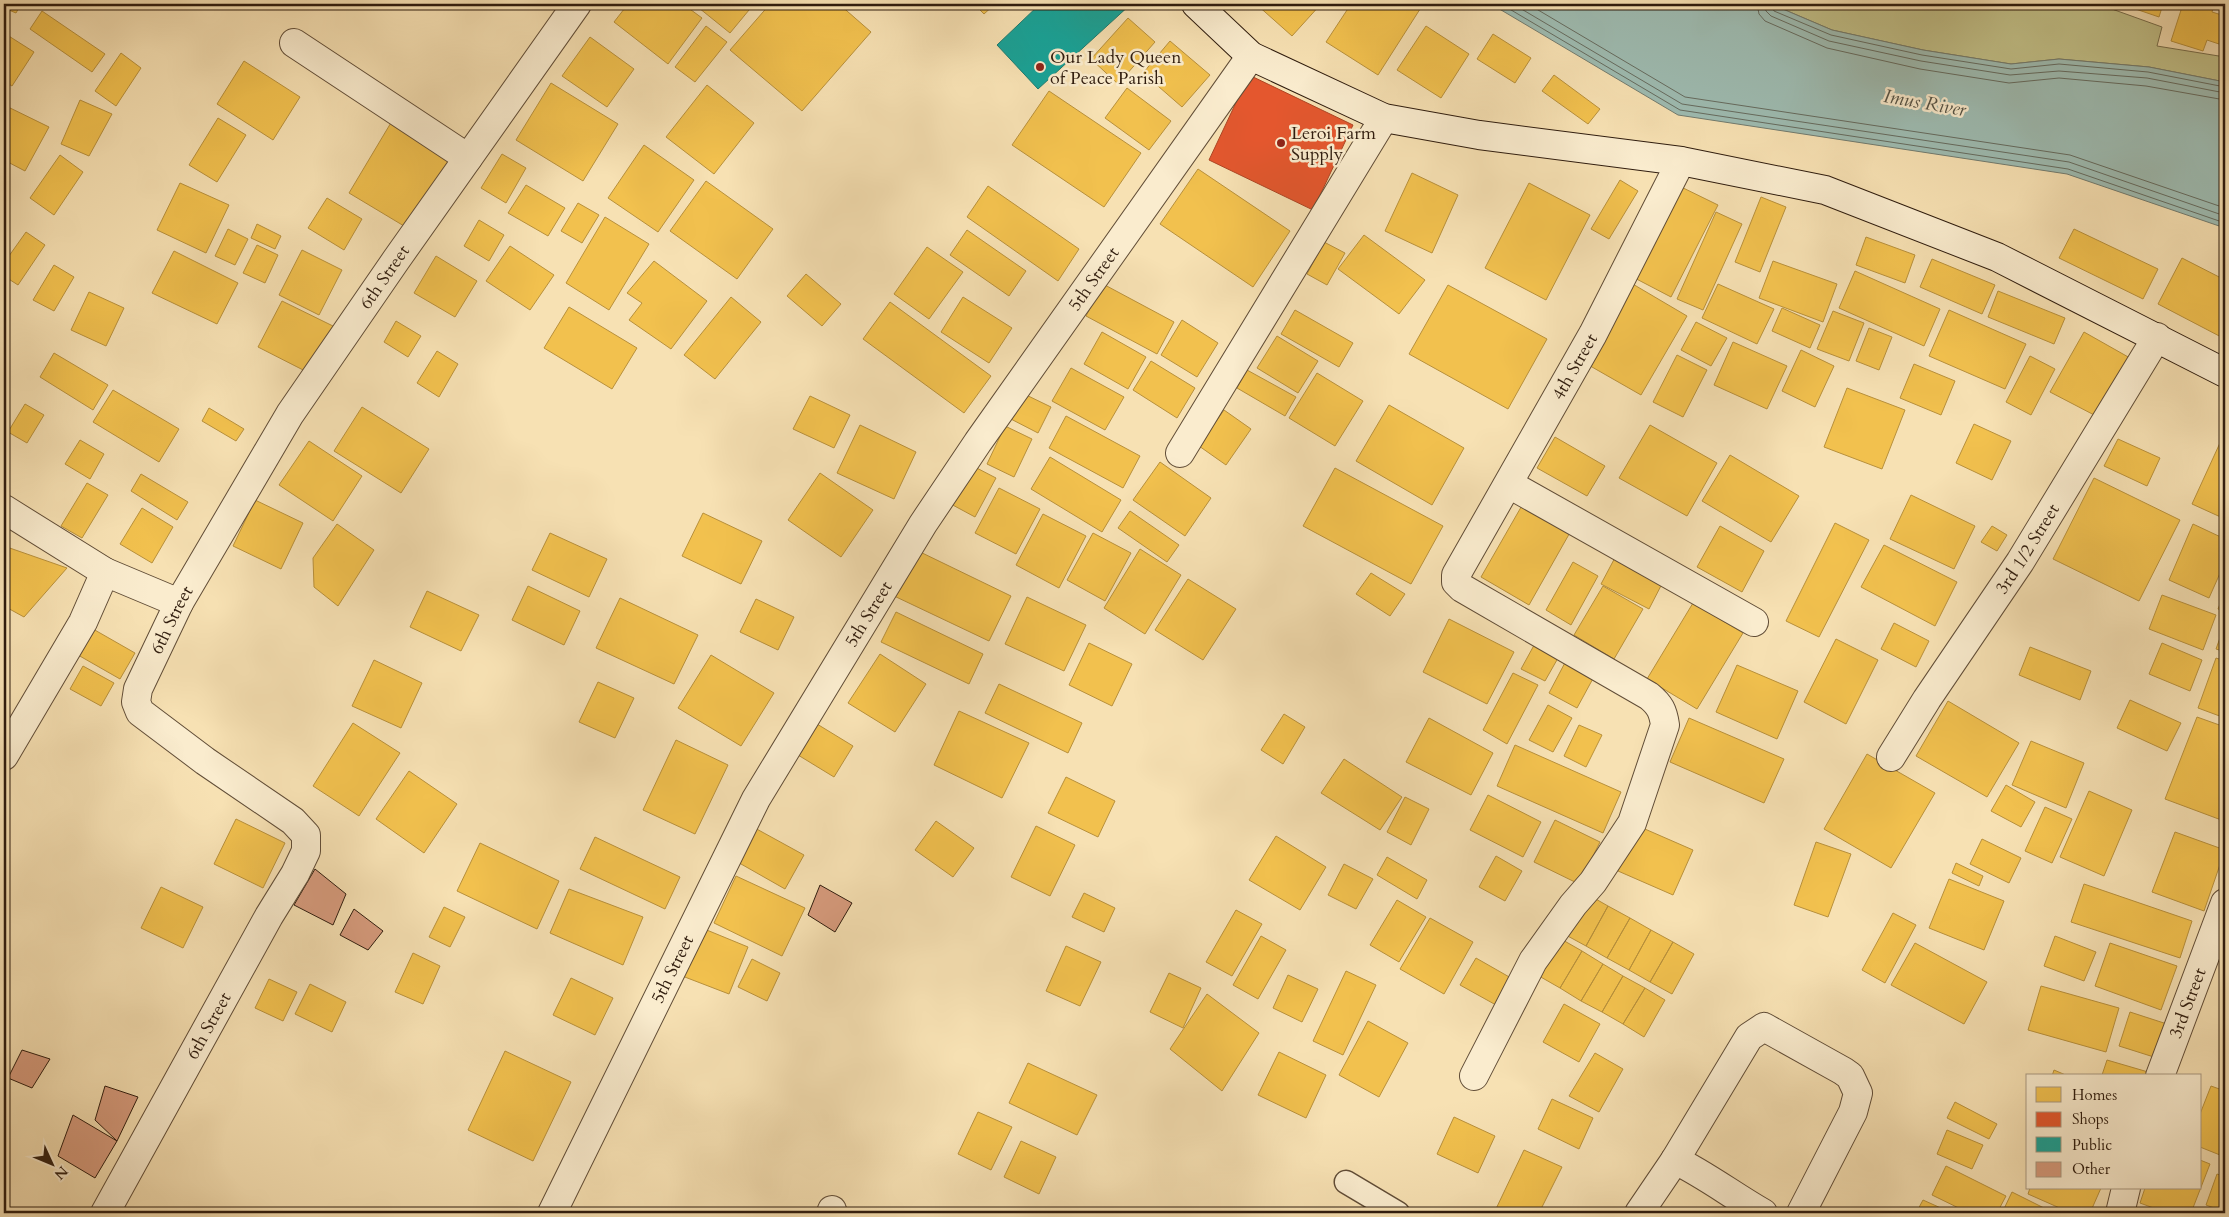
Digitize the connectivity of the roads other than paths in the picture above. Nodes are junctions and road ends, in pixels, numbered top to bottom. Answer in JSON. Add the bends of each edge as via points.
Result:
{"nodes":[{"id":1,"x":577,"y":4,"type":"edge"},
{"id":2,"x":1196,"y":4,"type":"edge"},
{"id":3,"x":294,"y":43,"type":"dead end"},
{"id":4,"x":1251,"y":56,"type":"junction"},
{"id":5,"x":1384,"y":118,"type":"junction"},
{"id":6,"x":468,"y":158,"type":"junction"},
{"id":7,"x":1681,"y":161,"type":"junction"},
{"id":8,"x":2157,"y":337,"type":"junction"},
{"id":9,"x":2225,"y":373,"type":"edge"},
{"id":10,"x":1180,"y":454,"type":"dead end"},
{"id":11,"x":1509,"y":484,"type":"junction"},
{"id":12,"x":4,"y":510,"type":"edge"},
{"id":13,"x":105,"y":572,"type":"junction"},
{"id":14,"x":179,"y":603,"type":"junction"},
{"id":15,"x":1754,"y":622,"type":"dead end"},
{"id":16,"x":4,"y":756,"type":"edge"},
{"id":17,"x":1891,"y":757,"type":"dead end"},
{"id":18,"x":2225,"y":903,"type":"edge"},
{"id":19,"x":2161,"y":1074,"type":"edge"},
{"id":20,"x":1474,"y":1076,"type":"dead end"},
{"id":21,"x":1675,"y":1160,"type":"junction"},
{"id":22,"x":1346,"y":1182,"type":"dead end"},
{"id":23,"x":2126,"y":1190,"type":"edge"},
{"id":24,"x":105,"y":1213,"type":"edge"},
{"id":25,"x":552,"y":1213,"type":"edge"},
{"id":26,"x":1398,"y":1213,"type":"edge"},
{"id":27,"x":1639,"y":1213,"type":"edge"},
{"id":28,"x":1763,"y":1213,"type":"edge"},
{"id":29,"x":1801,"y":1213,"type":"edge"},
{"id":30,"x":2120,"y":1213,"type":"edge"}],
"edges":[{"from":1,"to":6,"type":"street","name":"6th Street"},
{"from":2,"to":4,"type":"street"},
{"from":3,"to":6,"type":"street"},
{"from":4,"to":5,"type":"street"},
{"from":4,"to":25,"type":"street","name":"5th Street","via":[[928,516],[756,799]]},
{"from":5,"to":7,"type":"street","via":[[1478,135]]},
{"from":5,"to":10,"type":"street"},
{"from":6,"to":14,"type":"street","name":"6th Street","via":[[290,414]]},
{"from":7,"to":8,"type":"street","via":[[1824,190],[1997,257]]},
{"from":7,"to":11,"type":"street","name":"4th Street","via":[[1593,334]]},
{"from":8,"to":9,"type":"street"},
{"from":8,"to":17,"type":"street","name":"3rd 1/2 Street","via":[[2020,562]]},
{"from":11,"to":15,"type":"street"},
{"from":11,"to":20,"type":"street","name":"4th Street","via":[[1456,575],[1456,582],[1649,696],[1663,712],[1665,725],[1632,823],[1593,882],[1573,904],[1533,961]]},
{"from":12,"to":13,"type":"street"},
{"from":13,"to":14,"type":"street"},
{"from":13,"to":16,"type":"street","via":[[83,622]]},
{"from":14,"to":24,"type":"street","name":"6th Street","via":[[138,689],[136,702],[140,712],[293,821],[306,835],[306,852]]},
{"from":18,"to":19,"type":"street","name":"3rd Street"},
{"from":21,"to":27,"type":"street"},
{"from":21,"to":28,"type":"street"},
{"from":21,"to":29,"type":"street","via":[[1749,1037],[1764,1027],[1843,1071],[1850,1076],[1858,1093],[1852,1112]]},
{"from":22,"to":26,"type":"lane"},
{"from":23,"to":30,"type":"street"}]}
